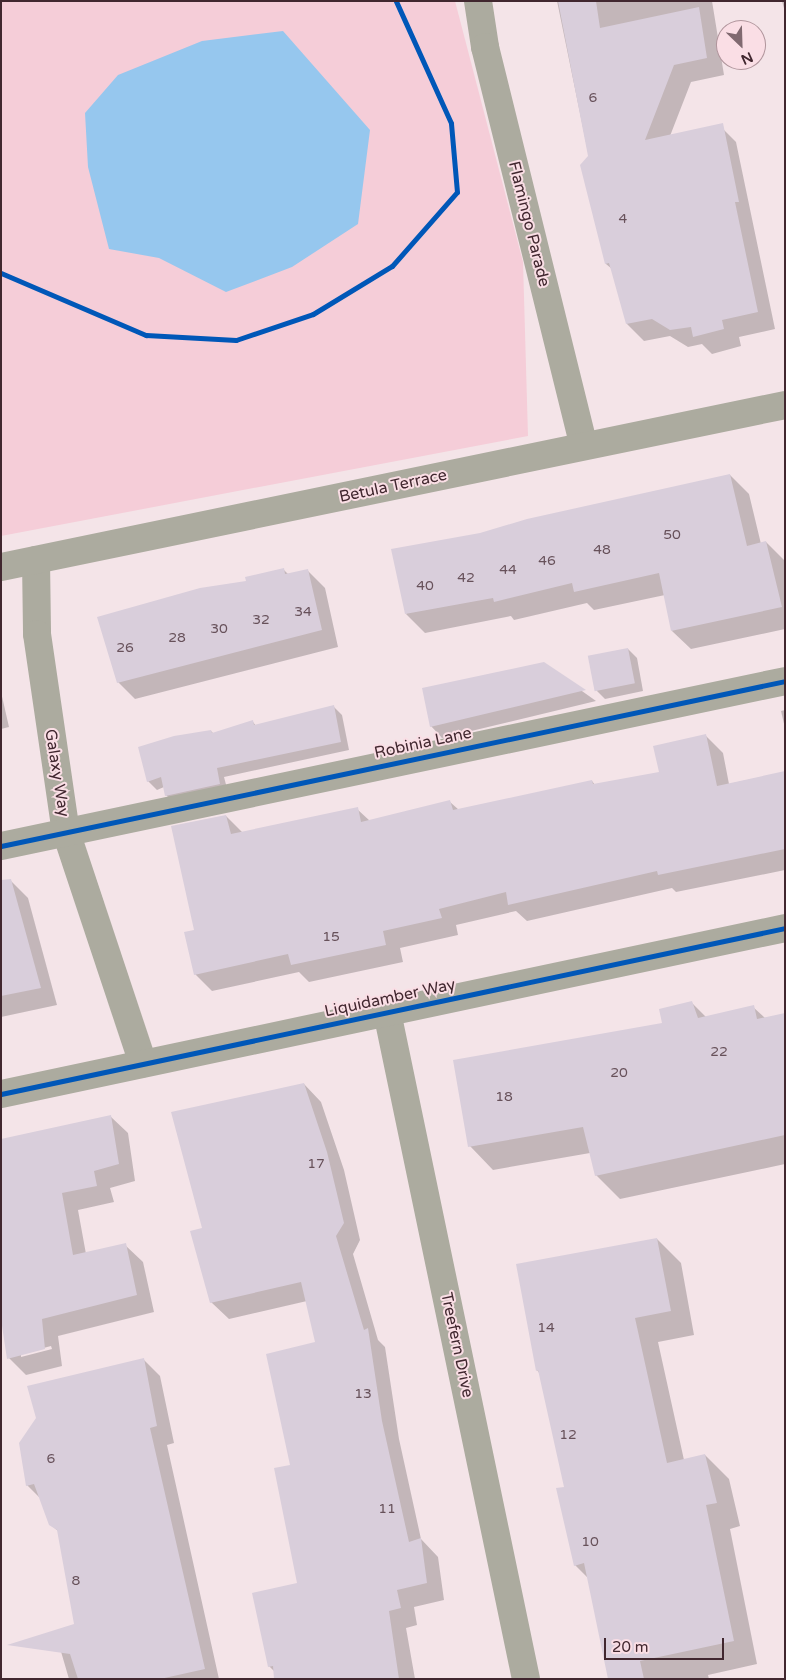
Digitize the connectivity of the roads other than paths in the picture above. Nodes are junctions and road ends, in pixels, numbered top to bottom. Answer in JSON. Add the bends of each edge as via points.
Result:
{"nodes":[{"id":1,"x":478,"y":1,"type":"edge"},
{"id":2,"x":785,"y":405,"type":"edge"},
{"id":3,"x":584,"y":446,"type":"junction"},
{"id":4,"x":36,"y":560,"type":"junction"},
{"id":5,"x":1,"y":567,"type":"edge"},
{"id":6,"x":785,"y":681,"type":"edge"},
{"id":7,"x":66,"y":832,"type":"junction"},
{"id":8,"x":1,"y":846,"type":"edge"},
{"id":9,"x":785,"y":928,"type":"edge"},
{"id":10,"x":388,"y":1012,"type":"junction"},
{"id":11,"x":143,"y":1064,"type":"junction"},
{"id":12,"x":1,"y":1094,"type":"edge"},
{"id":13,"x":526,"y":1679,"type":"edge"}],
"edges":[{"from":1,"to":3,"type":"street","name":"Flamingo Parade","via":[[485,47]]},
{"from":2,"to":3,"type":"street","name":"Betula Terrace"},
{"from":3,"to":4,"type":"street","name":"Betula Terrace"},
{"from":4,"to":5,"type":"street","name":"Betula Terrace"},
{"from":4,"to":7,"type":"street","name":"Galaxy Way","via":[[37,634]]},
{"from":6,"to":7,"type":"street","name":"Robinia Lane"},
{"from":7,"to":8,"type":"street","name":"Robinia Lane"},
{"from":7,"to":11,"type":"street","name":"Galaxy Way"},
{"from":9,"to":10,"type":"street","name":"Liquidamber Way"},
{"from":10,"to":11,"type":"street","name":"Liquidamber Way"},
{"from":10,"to":13,"type":"street","name":"Treefern Drive"},
{"from":11,"to":12,"type":"street","name":"Liquidamber Way"}]}
